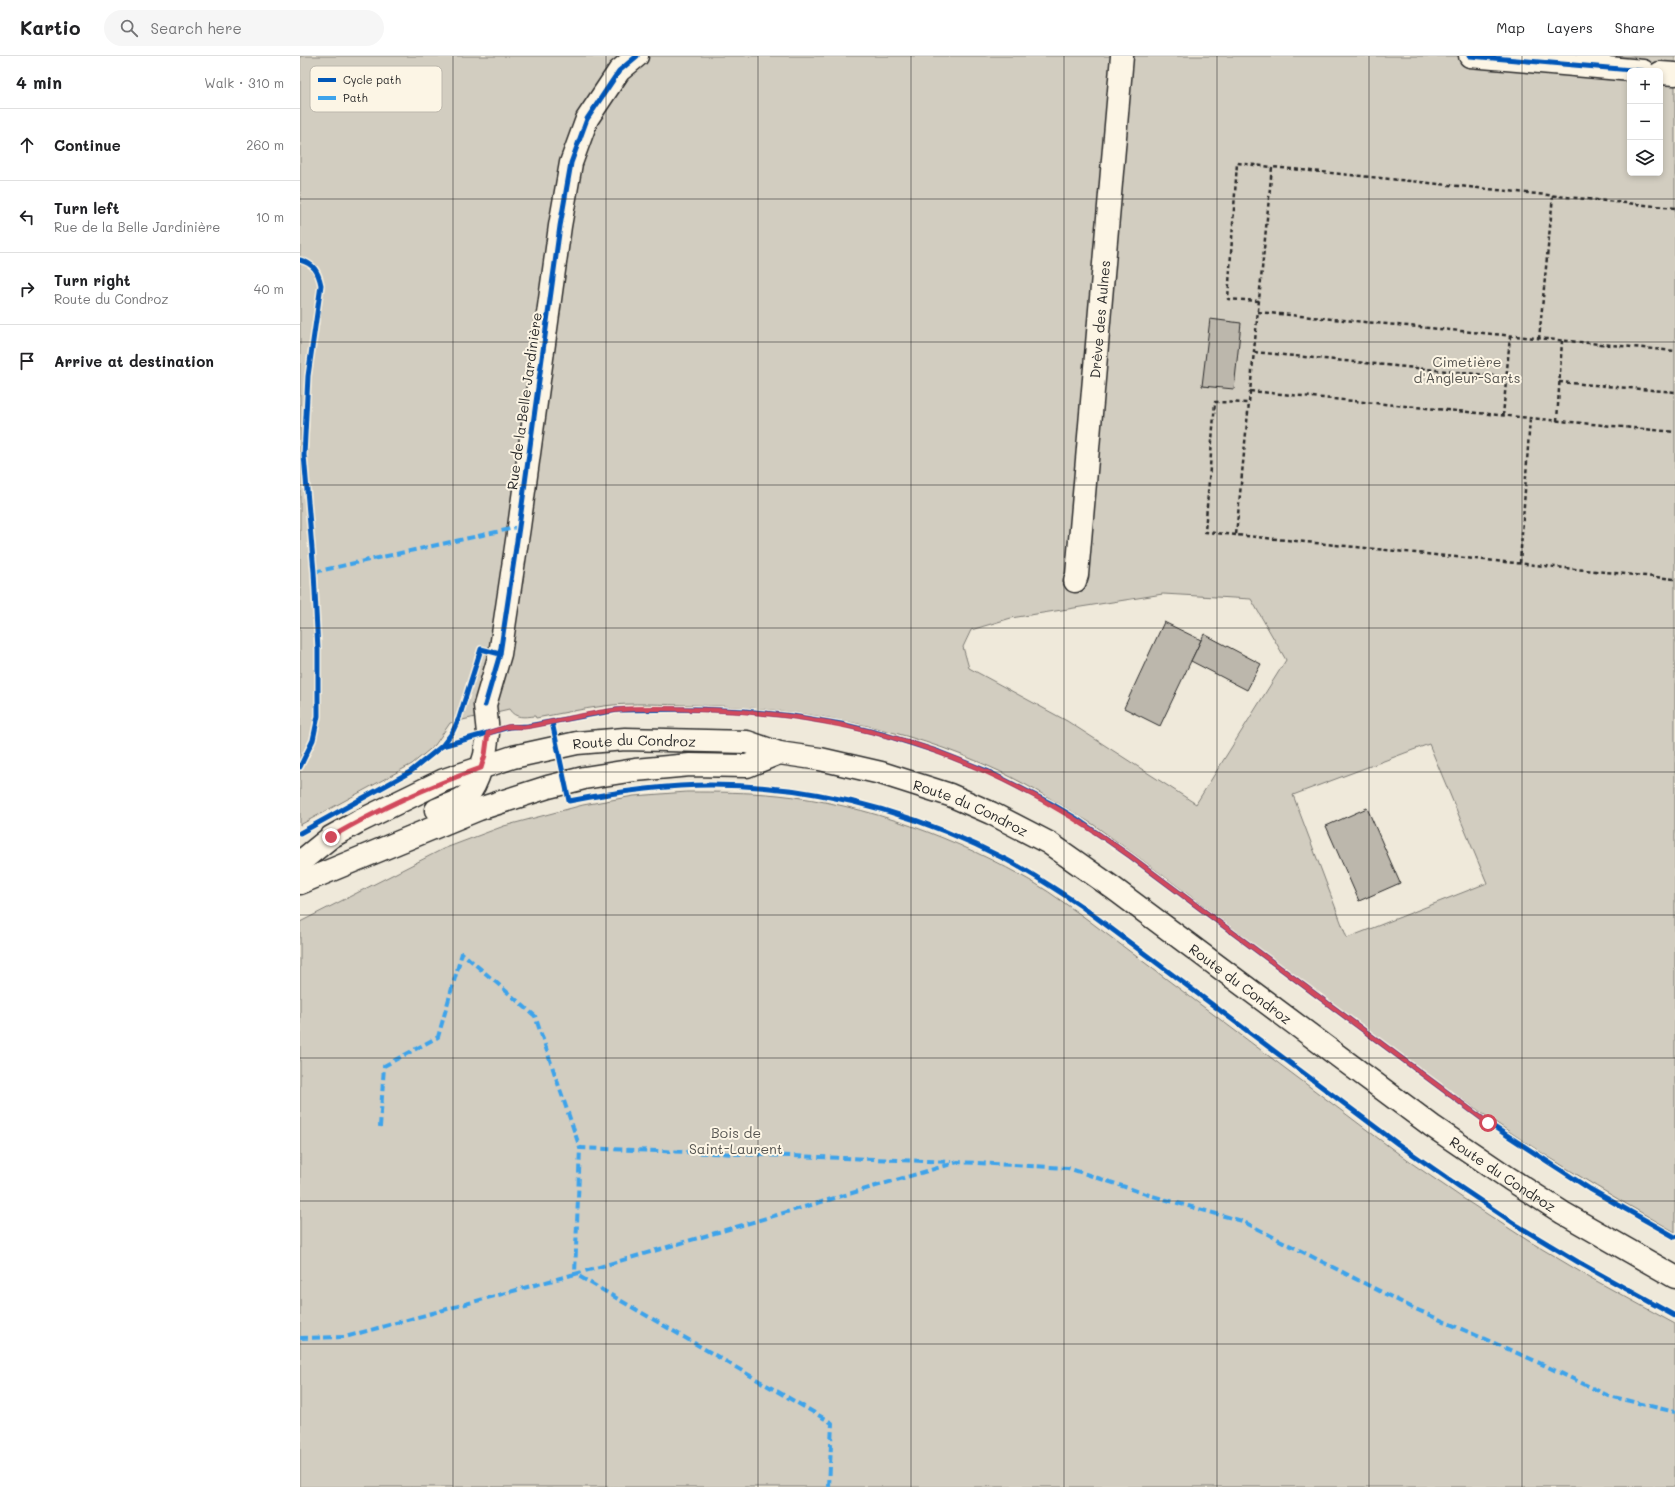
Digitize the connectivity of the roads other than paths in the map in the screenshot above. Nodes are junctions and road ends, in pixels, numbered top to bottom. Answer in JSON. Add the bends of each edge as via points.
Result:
{"nodes":[{"id":1,"x":637,"y":56,"type":"edge"},
{"id":2,"x":1122,"y":56,"type":"edge"},
{"id":3,"x":1470,"y":56,"type":"edge"},
{"id":4,"x":1627,"y":70,"type":"edge"},
{"id":5,"x":1663,"y":73,"type":"edge"},
{"id":6,"x":1675,"y":74,"type":"edge"},
{"id":7,"x":1075,"y":581,"type":"dead end"},
{"id":8,"x":779,"y":753,"type":"junction"},
{"id":9,"x":481,"y":768,"type":"junction"},
{"id":10,"x":372,"y":853,"type":"junction"},
{"id":11,"x":300,"y":862,"type":"edge"},
{"id":12,"x":300,"y":883,"type":"edge"},
{"id":13,"x":1675,"y":1277,"type":"edge"}],
"edges":[{"from":1,"to":9,"type":"main road","name":"Rue de la Belle Jardinière","via":[[619,72],[587,119],[571,163],[501,646],[485,705],[488,733]]},
{"from":2,"to":7,"type":"main road","name":"Drève des Aulnes"},
{"from":3,"to":4,"type":"main road"},
{"from":5,"to":6,"type":"main road"},
{"from":8,"to":9,"type":"main road","name":"Route du Condroz","via":[[747,742],[618,739],[558,747],[513,757]]},
{"from":8,"to":10,"type":"main road","name":"Route du Condroz","via":[[747,766],[690,765],[656,768],[565,783],[479,809]]},
{"from":8,"to":13,"type":"main road","name":"Route du Condroz","via":[[851,765],[925,786],[991,813],[1048,843],[1113,888],[1445,1135],[1563,1213]]},
{"from":9,"to":10,"type":"main road","name":"Rue de la Belle Jardinière","via":[[468,796],[412,821]]},
{"from":9,"to":11,"type":"main road","name":"Route du Condroz","via":[[444,780],[358,822],[331,837]]},
{"from":10,"to":12,"type":"main road","name":"Route du Condroz"}]}
